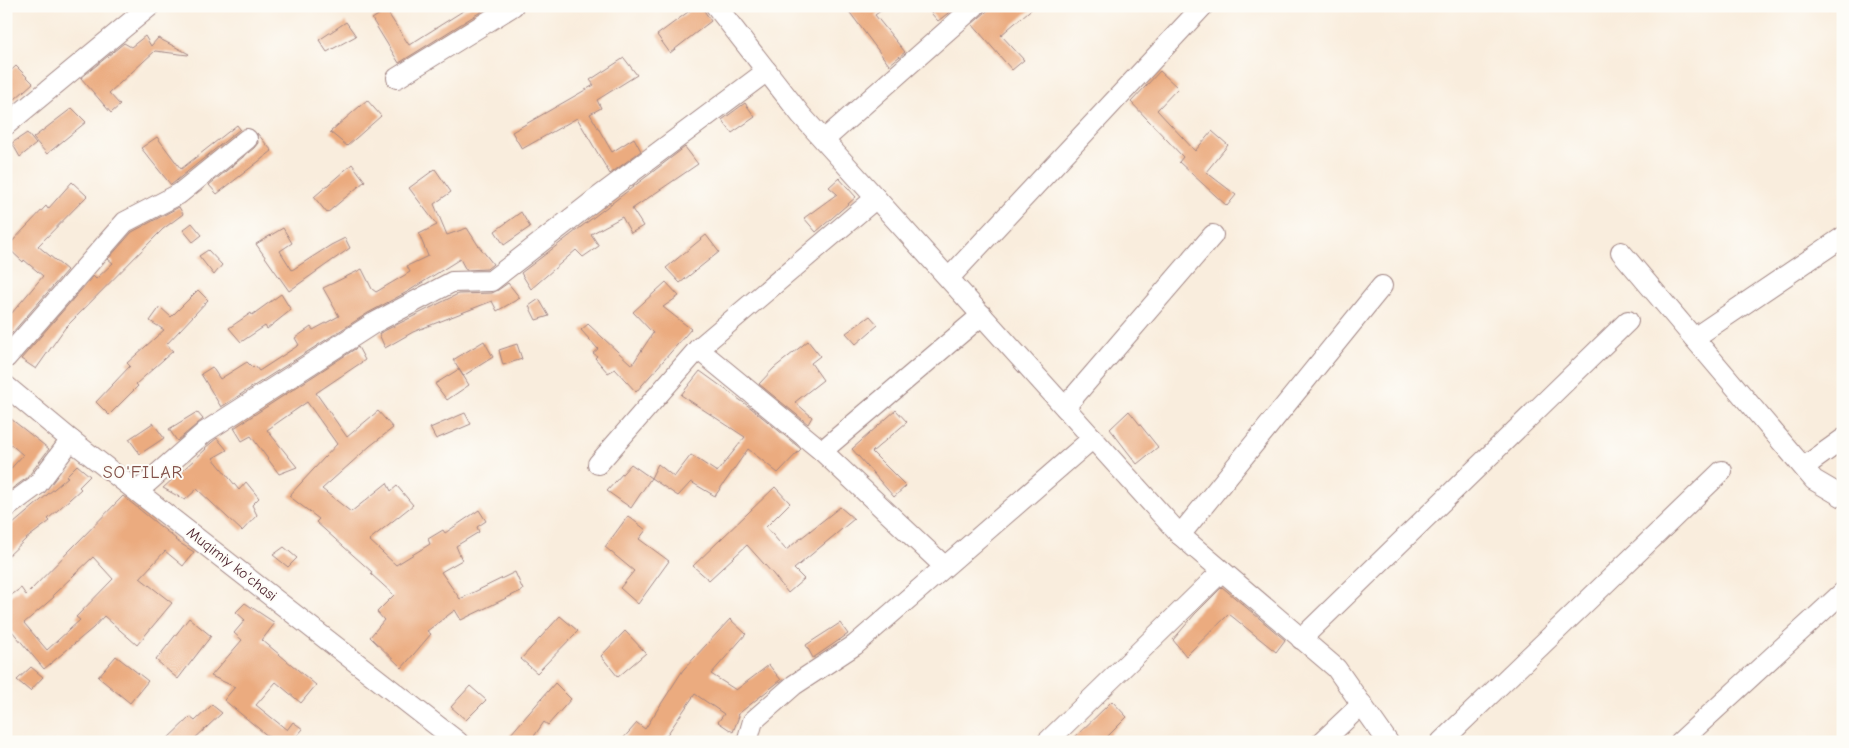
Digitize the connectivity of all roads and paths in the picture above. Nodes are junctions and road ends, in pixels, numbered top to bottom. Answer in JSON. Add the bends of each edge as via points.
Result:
{"nodes":[{"id":1,"x":150,"y":6,"type":"edge"},
{"id":2,"x":513,"y":6,"type":"edge"},
{"id":3,"x":716,"y":6,"type":"edge"},
{"id":4,"x":1203,"y":6,"type":"edge"},
{"id":5,"x":972,"y":7,"type":"edge"},
{"id":6,"x":767,"y":71,"type":"junction"},
{"id":7,"x":397,"y":78,"type":"dead end"},
{"id":8,"x":6,"y":126,"type":"edge"},
{"id":9,"x":247,"y":139,"type":"dead end"},
{"id":10,"x":824,"y":140,"type":"junction"},
{"id":11,"x":876,"y":198,"type":"junction"},
{"id":12,"x":1212,"y":235,"type":"dead end"},
{"id":13,"x":1843,"y":238,"type":"edge"},
{"id":14,"x":1620,"y":252,"type":"dead end"},
{"id":15,"x":948,"y":278,"type":"junction"},
{"id":16,"x":1382,"y":286,"type":"dead end"},
{"id":17,"x":982,"y":315,"type":"junction"},
{"id":18,"x":1628,"y":321,"type":"dead end"},
{"id":19,"x":1694,"y":338,"type":"junction"},
{"id":20,"x":698,"y":349,"type":"junction"},
{"id":21,"x":6,"y":358,"type":"edge"},
{"id":22,"x":6,"y":386,"type":"edge"},
{"id":23,"x":1065,"y":407,"type":"junction"},
{"id":24,"x":1093,"y":438,"type":"junction"},
{"id":25,"x":1843,"y":439,"type":"edge"},
{"id":26,"x":71,"y":440,"type":"junction"},
{"id":27,"x":822,"y":451,"type":"junction"},
{"id":28,"x":598,"y":464,"type":"dead end"},
{"id":29,"x":1804,"y":467,"type":"junction"},
{"id":30,"x":1722,"y":471,"type":"dead end"},
{"id":31,"x":138,"y":491,"type":"junction"},
{"id":32,"x":1843,"y":497,"type":"edge"},
{"id":33,"x":6,"y":508,"type":"edge"},
{"id":34,"x":1180,"y":535,"type":"junction"},
{"id":35,"x":944,"y":566,"type":"junction"},
{"id":36,"x":1222,"y":571,"type":"junction"},
{"id":37,"x":1843,"y":592,"type":"edge"},
{"id":38,"x":1302,"y":639,"type":"junction"},
{"id":39,"x":1362,"y":704,"type":"junction"},
{"id":40,"x":458,"y":742,"type":"edge"},
{"id":41,"x":747,"y":742,"type":"edge"},
{"id":42,"x":1046,"y":742,"type":"edge"},
{"id":43,"x":1322,"y":742,"type":"edge"},
{"id":44,"x":1388,"y":742,"type":"edge"},
{"id":45,"x":1441,"y":742,"type":"edge"},
{"id":46,"x":1680,"y":742,"type":"edge"}],
"edges":[{"from":1,"to":8,"type":"street"},
{"from":2,"to":7,"type":"street"},
{"from":3,"to":6,"type":"street"},
{"from":4,"to":15,"type":"street"},
{"from":5,"to":10,"type":"street"},
{"from":6,"to":10,"type":"street"},
{"from":6,"to":31,"type":"street","via":[[491,281],[452,282],[374,323],[205,432]]},
{"from":9,"to":21,"type":"street","via":[[179,194],[125,222]]},
{"from":10,"to":11,"type":"street"},
{"from":11,"to":15,"type":"street"},
{"from":11,"to":20,"type":"street"},
{"from":12,"to":23,"type":"street"},
{"from":13,"to":19,"type":"street"},
{"from":14,"to":19,"type":"street"},
{"from":15,"to":17,"type":"street"},
{"from":16,"to":34,"type":"street"},
{"from":17,"to":23,"type":"street"},
{"from":17,"to":27,"type":"street"},
{"from":18,"to":38,"type":"street"},
{"from":19,"to":29,"type":"street"},
{"from":20,"to":27,"type":"street"},
{"from":20,"to":28,"type":"street"},
{"from":22,"to":26,"type":"street","name":"Muqimiy ko'chasi"},
{"from":23,"to":24,"type":"street"},
{"from":24,"to":34,"type":"street"},
{"from":24,"to":35,"type":"street"},
{"from":25,"to":29,"type":"street"},
{"from":26,"to":31,"type":"street","name":"Muqimiy ko'chasi"},
{"from":26,"to":33,"type":"street","via":[[36,485]]},
{"from":27,"to":35,"type":"street"},
{"from":29,"to":32,"type":"street","via":[[1814,480]]},
{"from":30,"to":45,"type":"street"},
{"from":31,"to":40,"type":"street","name":"Muqimiy ko'chasi"},
{"from":34,"to":36,"type":"street"},
{"from":35,"to":41,"type":"street","via":[[856,645],[794,685],[753,721]]},
{"from":36,"to":38,"type":"street"},
{"from":36,"to":42,"type":"street"},
{"from":37,"to":46,"type":"street"},
{"from":38,"to":39,"type":"street","via":[[1336,668]]},
{"from":39,"to":43,"type":"street"},
{"from":39,"to":44,"type":"street"}]}
